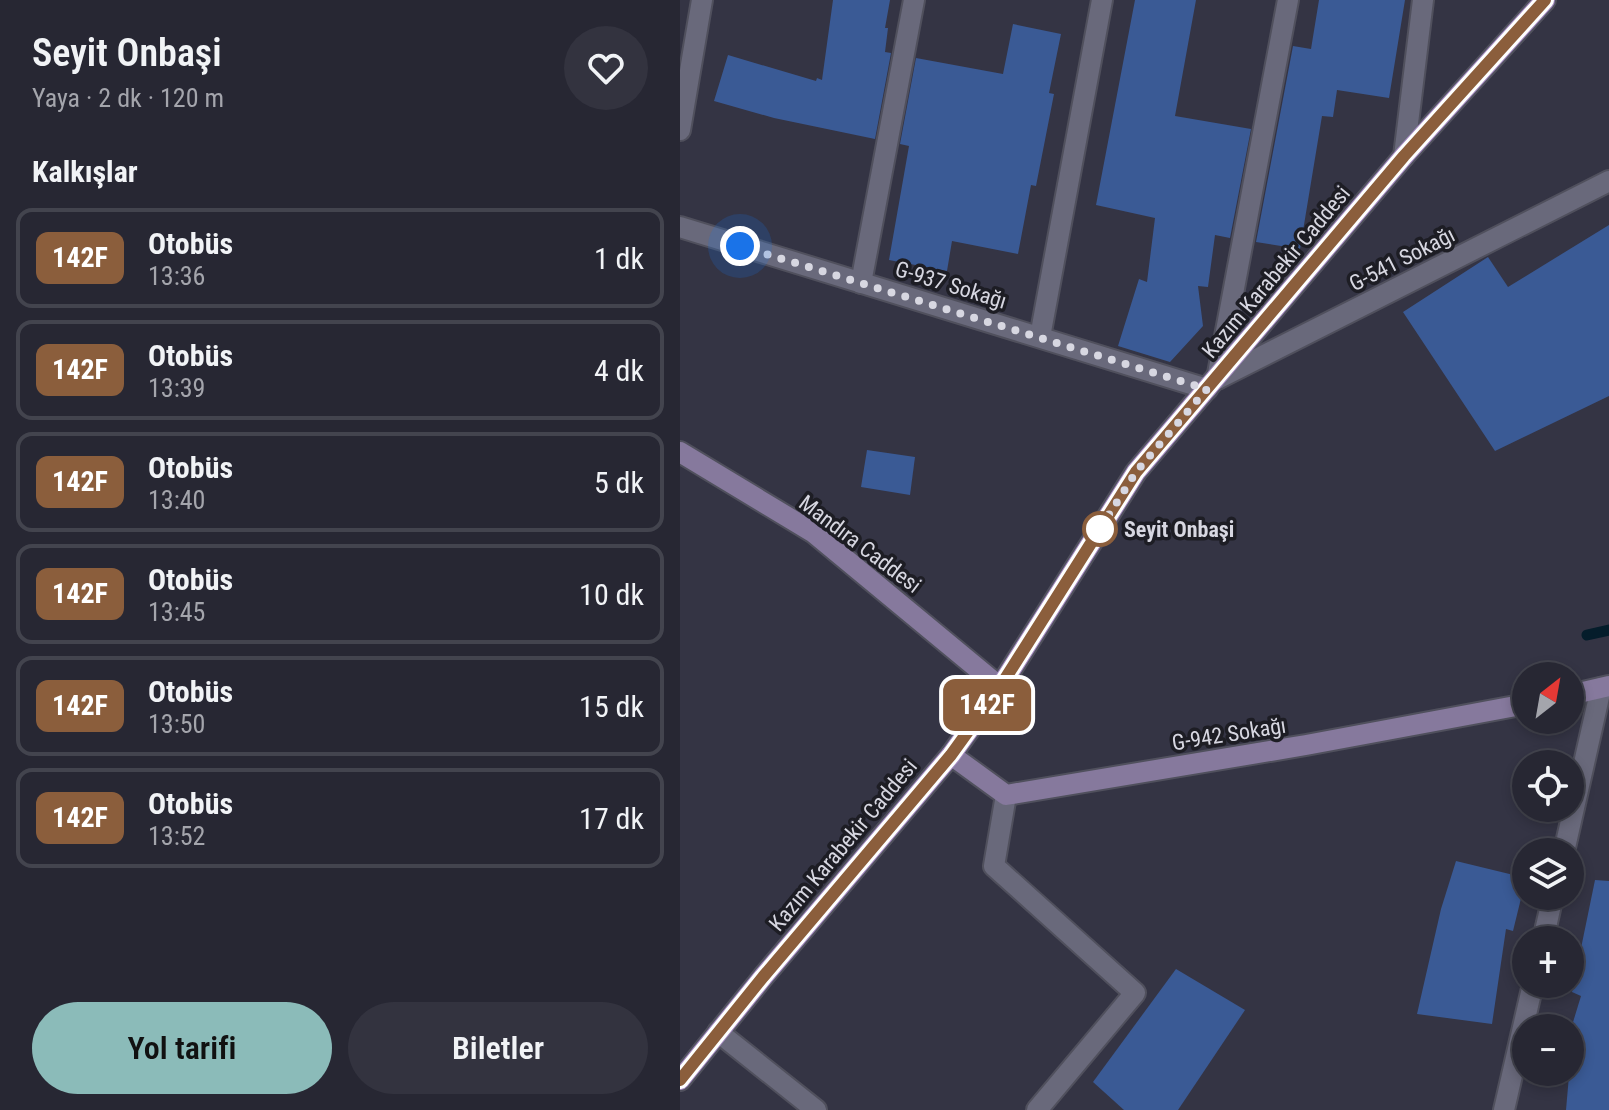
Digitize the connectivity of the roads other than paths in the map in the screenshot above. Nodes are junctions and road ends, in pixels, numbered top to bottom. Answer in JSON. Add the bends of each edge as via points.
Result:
{"nodes":[{"id":1,"x":702,"y":0,"type":"edge"},
{"id":2,"x":914,"y":0,"type":"edge"},
{"id":3,"x":1102,"y":0,"type":"edge"},
{"id":4,"x":1288,"y":0,"type":"edge"},
{"id":5,"x":1423,"y":0,"type":"edge"},
{"id":6,"x":1545,"y":0,"type":"edge"},
{"id":7,"x":680,"y":130,"type":"edge"},
{"id":8,"x":1404,"y":156,"type":"junction"},
{"id":9,"x":1609,"y":181,"type":"edge"},
{"id":10,"x":680,"y":227,"type":"edge"},
{"id":11,"x":861,"y":283,"type":"junction"},
{"id":12,"x":1040,"y":337,"type":"junction"},
{"id":13,"x":1212,"y":384,"type":"junction"},
{"id":14,"x":680,"y":452,"type":"edge"},
{"id":15,"x":1000,"y":687,"type":"junction"},
{"id":16,"x":1605,"y":687,"type":"edge"},
{"id":17,"x":1584,"y":692,"type":"edge"},
{"id":18,"x":1512,"y":707,"type":"edge"},
{"id":19,"x":951,"y":755,"type":"junction"},
{"id":20,"x":1006,"y":795,"type":"junction"},
{"id":21,"x":1567,"y":838,"type":"edge"},
{"id":22,"x":1530,"y":998,"type":"edge"},
{"id":23,"x":718,"y":1032,"type":"junction"},
{"id":24,"x":680,"y":1080,"type":"edge"},
{"id":25,"x":816,"y":1110,"type":"edge"},
{"id":26,"x":1037,"y":1110,"type":"edge"},
{"id":27,"x":1504,"y":1110,"type":"edge"}],
"edges":[{"from":1,"to":7,"type":"street"},
{"from":2,"to":11,"type":"street"},
{"from":3,"to":12,"type":"street"},
{"from":4,"to":13,"type":"street"},
{"from":5,"to":8,"type":"street"},
{"from":6,"to":8,"type":"main road","name":"Kazım Karabekir Caddesi"},
{"from":8,"to":13,"type":"main road","name":"Kazım Karabekir Caddesi"},
{"from":9,"to":13,"type":"street","name":"G-541 Sokağı"},
{"from":10,"to":11,"type":"street","name":"G-937 Sokağı"},
{"from":11,"to":12,"type":"street","name":"G-937 Sokağı"},
{"from":12,"to":13,"type":"street","name":"G-937 Sokağı"},
{"from":13,"to":15,"type":"main road","name":"Kazım Karabekir Caddesi","via":[[1136,472]]},
{"from":14,"to":15,"type":"street","name":"Mandıra Caddesi","via":[[814,533]]},
{"from":15,"to":19,"type":"main road","name":"Kazım Karabekir Caddesi"},
{"from":16,"to":17,"type":"street"},
{"from":16,"to":21,"type":"street"},
{"from":18,"to":20,"type":"street","name":"G-942 Sokağı"},
{"from":19,"to":20,"type":"street"},
{"from":19,"to":23,"type":"main road","name":"Kazım Karabekir Caddesi"},
{"from":20,"to":26,"type":"street","via":[[994,866],[1135,993]]},
{"from":22,"to":27,"type":"street"},
{"from":23,"to":24,"type":"main road","name":"Kazım Karabekir Caddesi"},
{"from":23,"to":25,"type":"street"}]}
